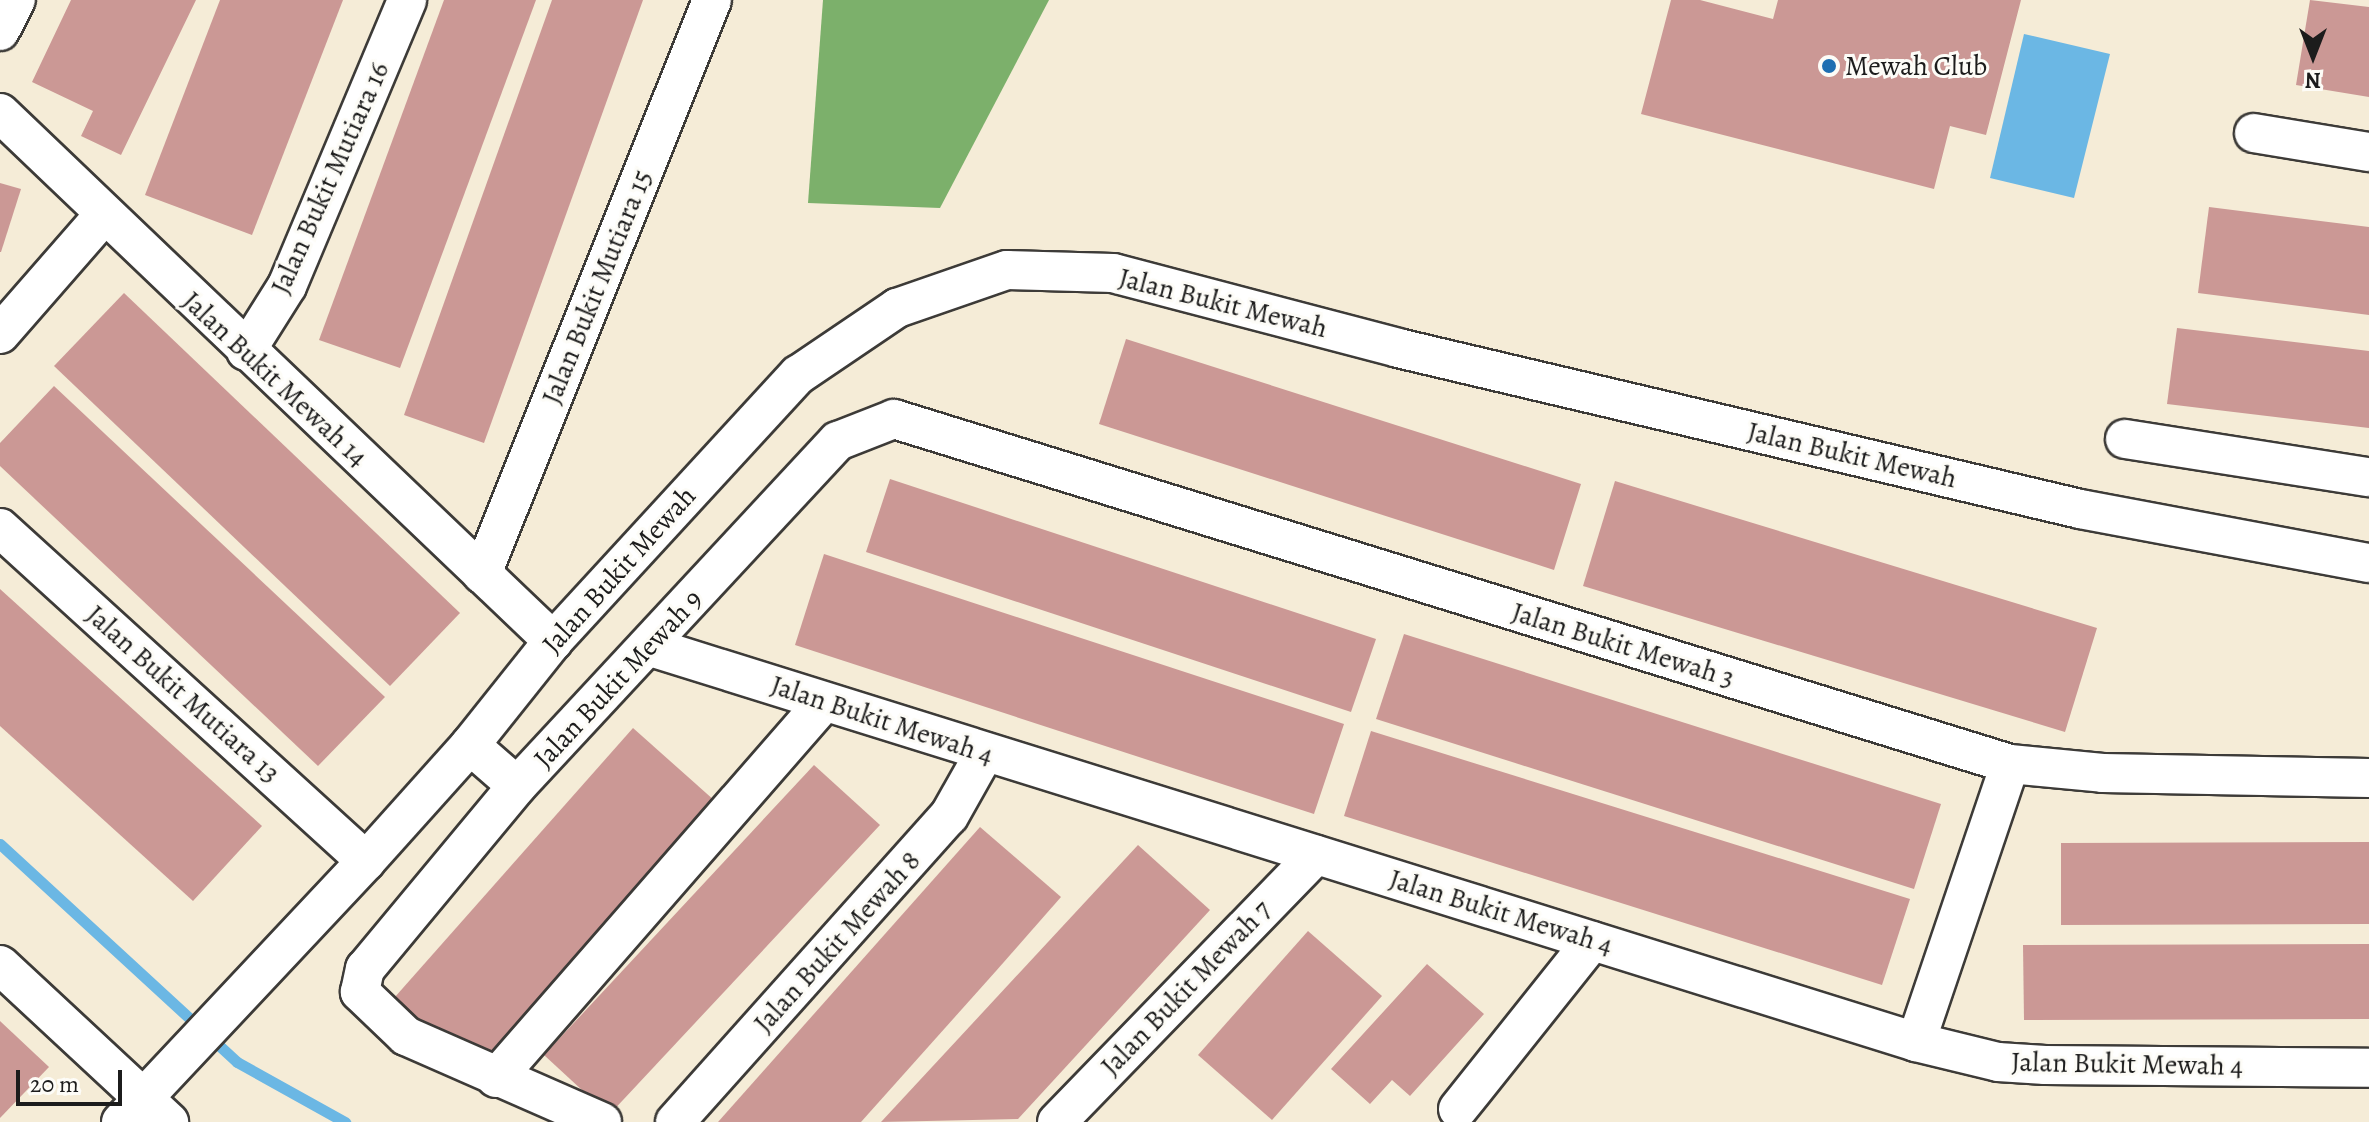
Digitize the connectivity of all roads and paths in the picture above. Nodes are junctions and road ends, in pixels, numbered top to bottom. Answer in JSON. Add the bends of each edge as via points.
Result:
{"nodes":[{"id":1,"x":16,"y":0,"type":"edge"},
{"id":2,"x":407,"y":0,"type":"edge"},
{"id":3,"x":712,"y":0,"type":"edge"},
{"id":4,"x":0,"y":31,"type":"edge"},
{"id":5,"x":0,"y":113,"type":"edge"},
{"id":6,"x":2254,"y":133,"type":"dead end"},
{"id":7,"x":2369,"y":152,"type":"edge"},
{"id":8,"x":103,"y":216,"type":"junction"},
{"id":9,"x":0,"y":334,"type":"edge"},
{"id":10,"x":246,"y":351,"type":"junction"},
{"id":11,"x":894,"y":419,"type":"joint"},
{"id":12,"x":2125,"y":439,"type":"dead end"},
{"id":13,"x":2369,"y":477,"type":"edge"},
{"id":14,"x":0,"y":528,"type":"edge"},
{"id":15,"x":2369,"y":563,"type":"edge"},
{"id":16,"x":482,"y":574,"type":"junction"},
{"id":17,"x":553,"y":641,"type":"junction"},
{"id":18,"x":651,"y":647,"type":"junction"},
{"id":19,"x":824,"y":702,"type":"junction"},
{"id":20,"x":470,"y":745,"type":"junction"},
{"id":21,"x":985,"y":752,"type":"junction"},
{"id":22,"x":2010,"y":764,"type":"junction"},
{"id":23,"x":2369,"y":778,"type":"edge"},
{"id":24,"x":517,"y":786,"type":"junction"},
{"id":25,"x":1316,"y":855,"type":"junction"},
{"id":26,"x":366,"y":861,"type":"junction"},
{"id":27,"x":1592,"y":941,"type":"junction"},
{"id":28,"x":0,"y":965,"type":"edge"},
{"id":29,"x":1916,"y":1042,"type":"junction"},
{"id":30,"x":2369,"y":1068,"type":"edge"},
{"id":31,"x":496,"y":1078,"type":"junction"},
{"id":32,"x":1458,"y":1109,"type":"dead end"},
{"id":33,"x":144,"y":1114,"type":"edge"},
{"id":34,"x":602,"y":1122,"type":"edge"},
{"id":35,"x":675,"y":1122,"type":"edge"},
{"id":36,"x":1057,"y":1122,"type":"edge"}],
"edges":[{"from":1,"to":4,"type":"street"},
{"from":2,"to":10,"type":"street","name":"Jalan Bukit Mutiara 16","via":[[287,286]]},
{"from":3,"to":16,"type":"street","name":"Jalan Bukit Mutiara 15"},
{"from":5,"to":8,"type":"street","name":"Jalan Bukit Mewah 14"},
{"from":6,"to":7,"type":"street"},
{"from":8,"to":9,"type":"street"},
{"from":8,"to":10,"type":"street","name":"Jalan Bukit Mewah 14"},
{"from":10,"to":16,"type":"street","name":"Jalan Bukit Mewah 14"},
{"from":11,"to":18,"type":"street","name":"Jalan Bukit Mewah 9","via":[[838,441]]},
{"from":11,"to":22,"type":"street","name":"Jalan Bukit Mewah 3"},
{"from":12,"to":13,"type":"street"},
{"from":14,"to":26,"type":"street","name":"Jalan Bukit Mutiara 13"},
{"from":15,"to":17,"type":"street","name":"Jalan Bukit Mewah","via":[[2065,506],[1398,348],[1113,273],[1007,270],[897,308],[798,375]]},
{"from":16,"to":17,"type":"street","name":"Jalan Bukit Mewah 14"},
{"from":17,"to":20,"type":"street","name":"Jalan Bukit Mewah"},
{"from":18,"to":19,"type":"street","name":"Jalan Bukit Mewah 4"},
{"from":18,"to":24,"type":"street","name":"Jalan Bukit Mewah 9"},
{"from":19,"to":21,"type":"street","name":"Jalan Bukit Mewah 4"},
{"from":19,"to":31,"type":"street"},
{"from":20,"to":24,"type":"street"},
{"from":20,"to":26,"type":"street","name":"Jalan Bukit Mewah"},
{"from":21,"to":25,"type":"street","name":"Jalan Bukit Mewah 4"},
{"from":21,"to":35,"type":"street","name":"Jalan Bukit Mewah 8","via":[[949,816]]},
{"from":22,"to":23,"type":"street","name":"Jalan Bukit Mewah 3","via":[[2103,773]]},
{"from":22,"to":29,"type":"street"},
{"from":24,"to":31,"type":"street","name":"Jalan Bukit Mewah 9","via":[[365,969],[360,992],[406,1036]]},
{"from":25,"to":27,"type":"street","name":"Jalan Bukit Mewah 4"},
{"from":25,"to":36,"type":"street","name":"Jalan Bukit Mewah 7"},
{"from":26,"to":33,"type":"street","name":"Jalan Bukit Mewah","via":[[173,1063]]},
{"from":27,"to":29,"type":"street","name":"Jalan Bukit Mewah 4"},
{"from":27,"to":32,"type":"street"},
{"from":28,"to":33,"type":"street"},
{"from":29,"to":30,"type":"street","name":"Jalan Bukit Mewah 4","via":[[1998,1062],[2045,1065]]},
{"from":31,"to":34,"type":"street"}]}
